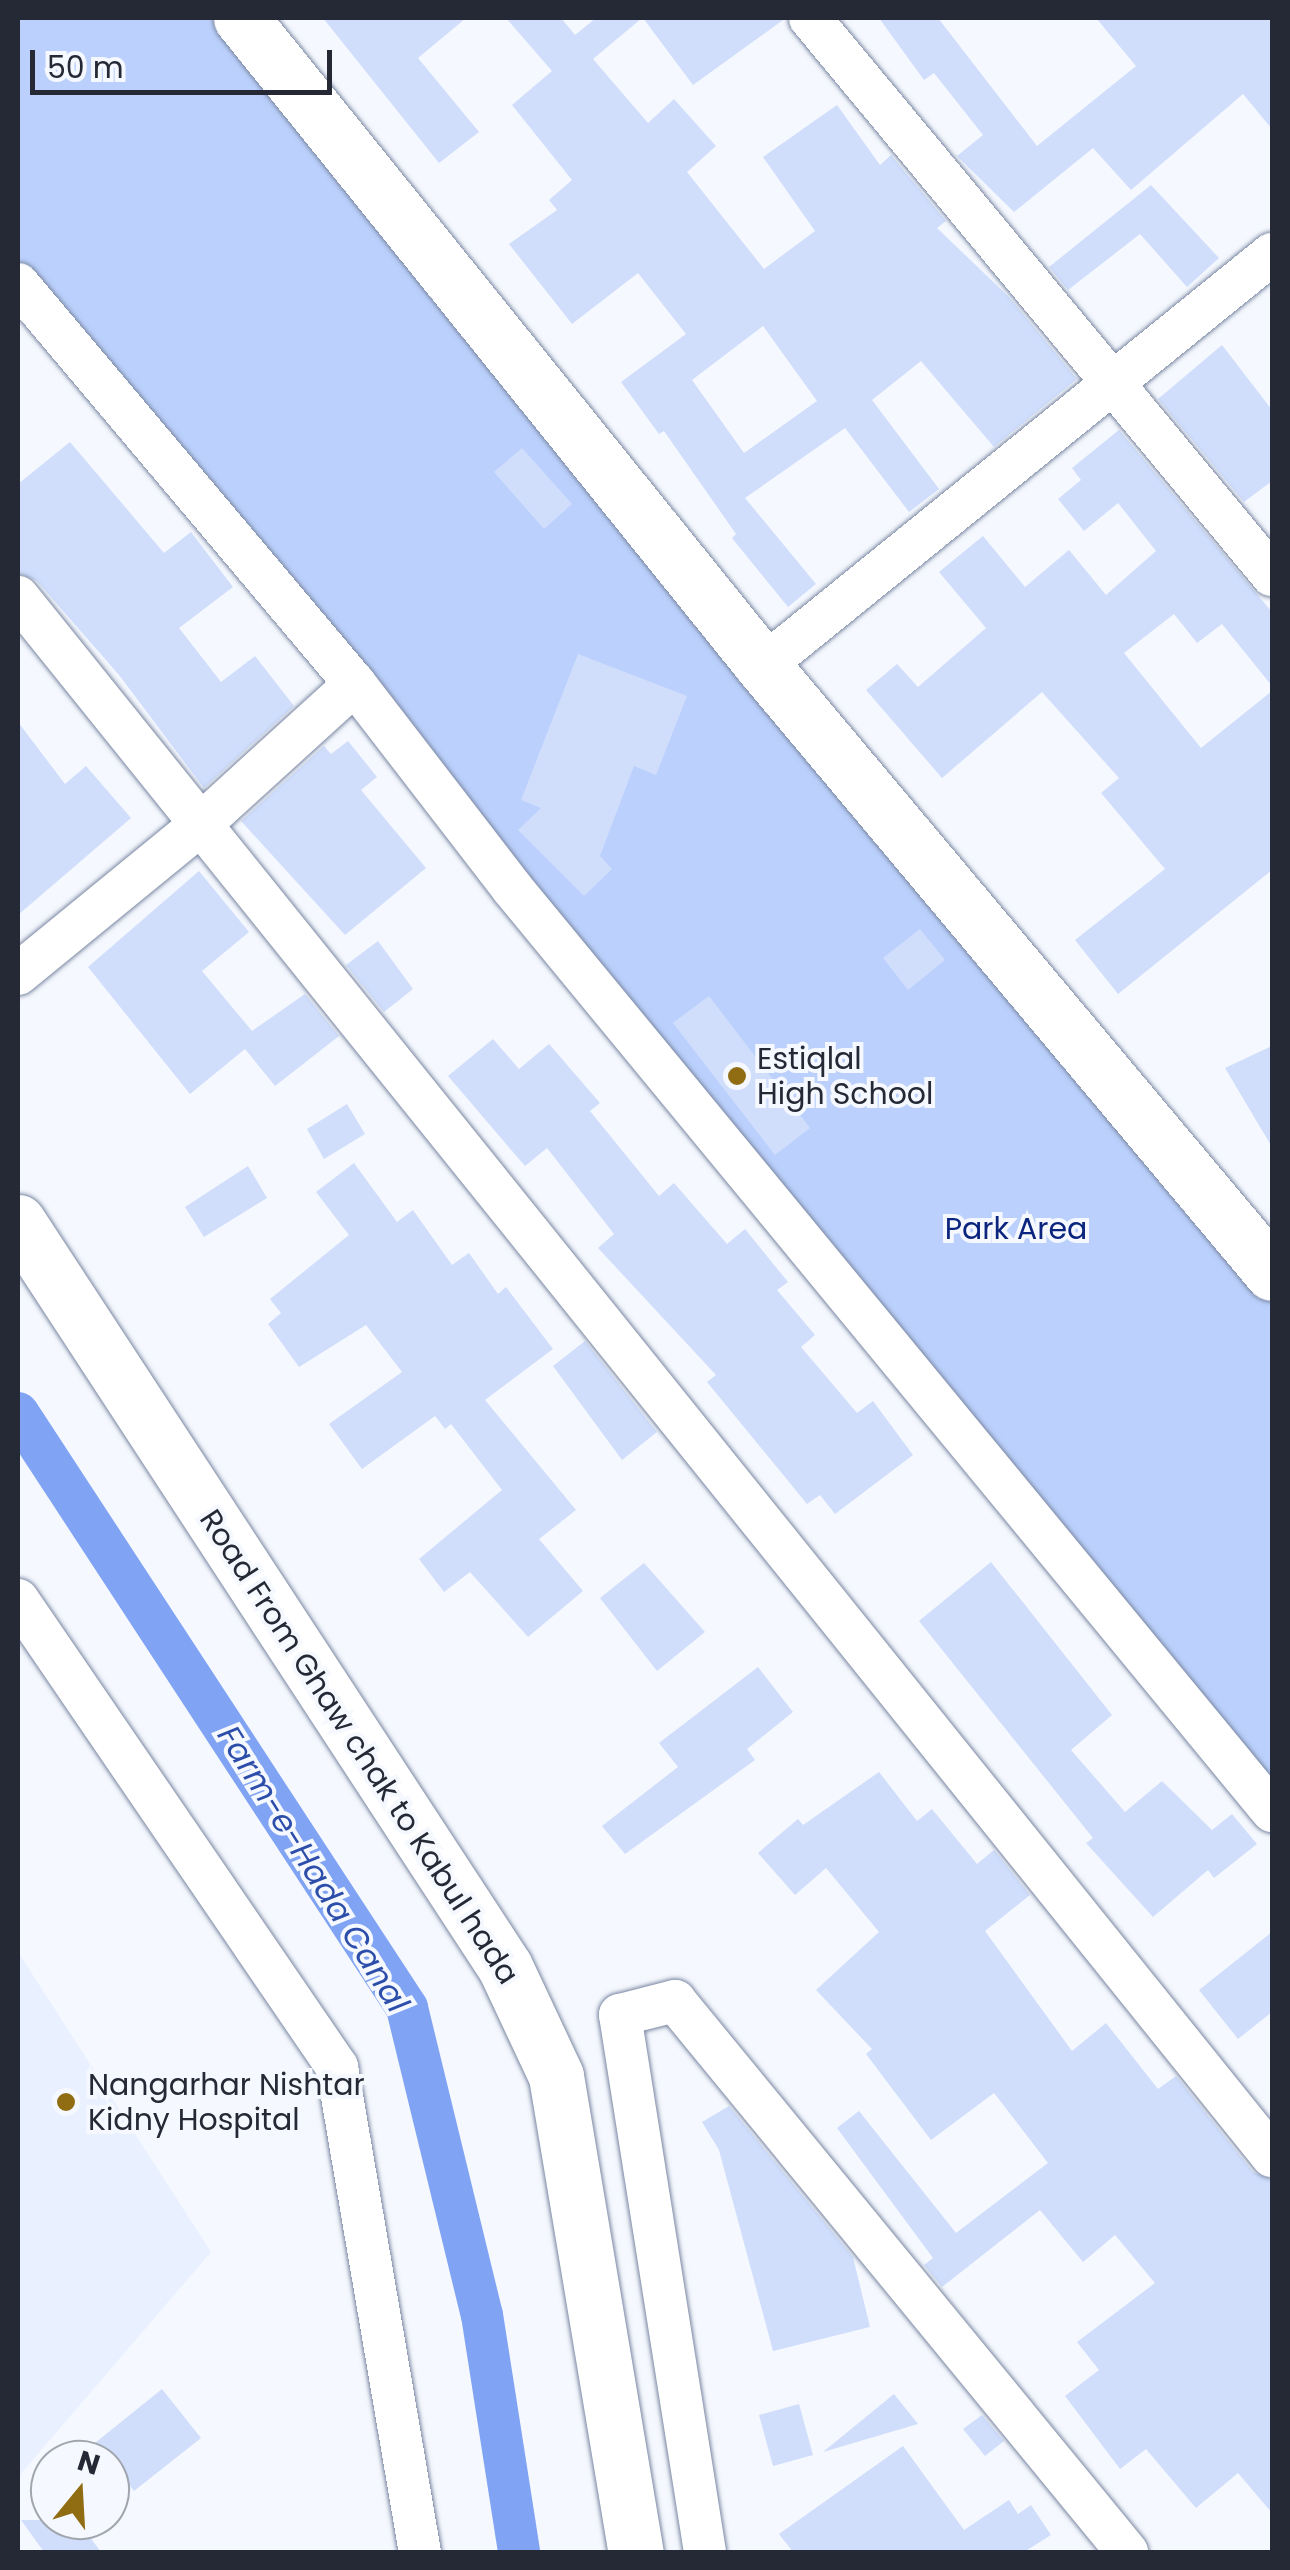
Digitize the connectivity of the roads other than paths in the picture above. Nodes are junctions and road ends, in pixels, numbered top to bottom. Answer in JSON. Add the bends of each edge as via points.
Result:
{"nodes":[{"id":1,"x":241,"y":18,"type":"edge"},
{"id":2,"x":810,"y":18,"type":"edge"},
{"id":3,"x":1272,"y":254,"type":"edge"},
{"id":4,"x":18,"y":284,"type":"edge"},
{"id":5,"x":1114,"y":384,"type":"junction"},
{"id":6,"x":1272,"y":575,"type":"edge"},
{"id":7,"x":18,"y":597,"type":"edge"},
{"id":8,"x":763,"y":666,"type":"junction"},
{"id":9,"x":354,"y":684,"type":"junction"},
{"id":10,"x":200,"y":824,"type":"junction"},
{"id":11,"x":18,"y":974,"type":"edge"},
{"id":12,"x":18,"y":1222,"type":"edge"},
{"id":13,"x":1272,"y":1273,"type":"edge"},
{"id":14,"x":18,"y":1600,"type":"edge"},
{"id":15,"x":1272,"y":1810,"type":"edge"},
{"id":16,"x":1272,"y":2156,"type":"edge"},
{"id":17,"x":420,"y":2552,"type":"edge"},
{"id":18,"x":636,"y":2552,"type":"edge"},
{"id":19,"x":705,"y":2552,"type":"edge"},
{"id":20,"x":1127,"y":2552,"type":"edge"}],
"edges":[{"from":1,"to":8,"type":"street"},
{"from":2,"to":5,"type":"street"},
{"from":3,"to":5,"type":"street"},
{"from":4,"to":9,"type":"street"},
{"from":5,"to":6,"type":"street"},
{"from":5,"to":8,"type":"street"},
{"from":7,"to":10,"type":"street"},
{"from":8,"to":13,"type":"street"},
{"from":9,"to":10,"type":"street"},
{"from":9,"to":15,"type":"street","via":[[512,888]]},
{"from":10,"to":11,"type":"street"},
{"from":10,"to":16,"type":"street"},
{"from":12,"to":18,"type":"street","name":"Road From Ghaw chak to Kabul hada","via":[[505,1966],[556,2076]]},
{"from":14,"to":17,"type":"street","via":[[337,2067]]},
{"from":19,"to":20,"type":"street","via":[[620,2015],[674,2001]]}]}
